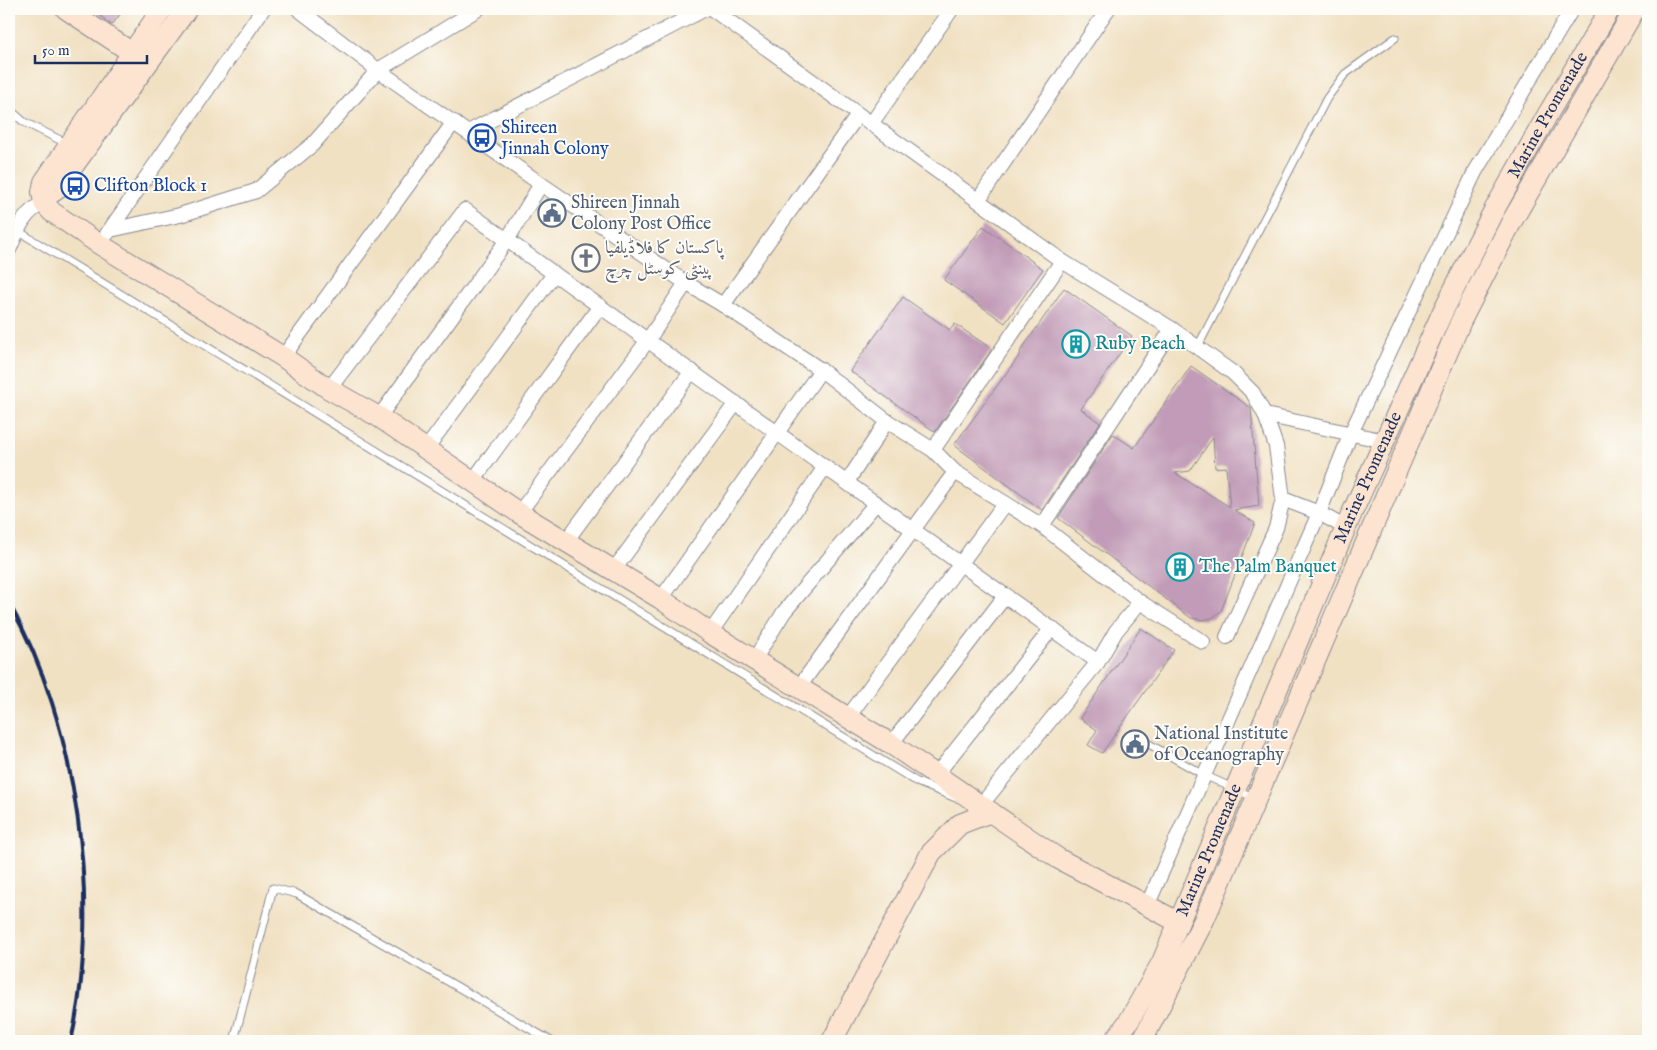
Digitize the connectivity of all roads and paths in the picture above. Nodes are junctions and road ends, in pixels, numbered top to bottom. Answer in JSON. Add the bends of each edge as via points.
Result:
{"nodes":[{"id":1,"x":66,"y":9,"type":"edge"},
{"id":2,"x":162,"y":9,"type":"edge"},
{"id":3,"x":187,"y":9,"type":"edge"},
{"id":4,"x":263,"y":9,"type":"edge"},
{"id":5,"x":298,"y":9,"type":"edge"},
{"id":6,"x":478,"y":9,"type":"edge"},
{"id":7,"x":706,"y":9,"type":"edge"},
{"id":8,"x":712,"y":9,"type":"edge"},
{"id":9,"x":952,"y":9,"type":"edge"},
{"id":10,"x":1108,"y":9,"type":"edge"},
{"id":11,"x":1572,"y":9,"type":"edge"},
{"id":12,"x":1610,"y":9,"type":"edge"},
{"id":13,"x":1635,"y":9,"type":"edge"},
{"id":14,"x":1395,"y":38,"type":"dead end"},
{"id":15,"x":131,"y":52,"type":"junction"},
{"id":16,"x":378,"y":70,"type":"junction"},
{"id":17,"x":9,"y":109,"type":"edge"},
{"id":18,"x":858,"y":115,"type":"junction"},
{"id":19,"x":454,"y":122,"type":"junction"},
{"id":20,"x":870,"y":124,"type":"junction"},
{"id":21,"x":468,"y":132,"type":"junction"},
{"id":22,"x":77,"y":148,"type":"junction"},
{"id":23,"x":541,"y":184,"type":"junction"},
{"id":24,"x":979,"y":199,"type":"junction"},
{"id":25,"x":44,"y":201,"type":"junction"},
{"id":26,"x":18,"y":231,"type":"junction"},
{"id":27,"x":105,"y":237,"type":"junction"},
{"id":28,"x":507,"y":240,"type":"junction"},
{"id":29,"x":9,"y":250,"type":"edge"},
{"id":30,"x":1062,"y":261,"type":"junction"},
{"id":31,"x":554,"y":274,"type":"junction"},
{"id":32,"x":686,"y":284,"type":"junction"},
{"id":33,"x":723,"y":305,"type":"junction"},
{"id":34,"x":600,"y":306,"type":"junction"},
{"id":35,"x":1172,"y":329,"type":"junction"},
{"id":36,"x":648,"y":340,"type":"junction"},
{"id":37,"x":1196,"y":348,"type":"junction"},
{"id":38,"x":283,"y":357,"type":"junction"},
{"id":39,"x":821,"y":370,"type":"junction"},
{"id":40,"x":692,"y":371,"type":"junction"},
{"id":41,"x":329,"y":389,"type":"junction"},
{"id":42,"x":736,"y":403,"type":"junction"},
{"id":43,"x":1265,"y":414,"type":"junction"},
{"id":44,"x":379,"y":417,"type":"junction"},
{"id":45,"x":887,"y":421,"type":"junction"},
{"id":46,"x":1351,"y":432,"type":"junction"},
{"id":47,"x":778,"y":433,"type":"junction"},
{"id":48,"x":1385,"y":441,"type":"junction"},
{"id":49,"x":426,"y":450,"type":"junction"},
{"id":50,"x":934,"y":450,"type":"junction"},
{"id":51,"x":825,"y":466,"type":"junction"},
{"id":52,"x":955,"y":472,"type":"junction"},
{"id":53,"x":472,"y":482,"type":"junction"},
{"id":54,"x":847,"y":482,"type":"junction"},
{"id":55,"x":1283,"y":499,"type":"junction"},
{"id":56,"x":876,"y":502,"type":"junction"},
{"id":57,"x":1005,"y":503,"type":"junction"},
{"id":58,"x":519,"y":513,"type":"junction"},
{"id":59,"x":1319,"y":513,"type":"junction"},
{"id":60,"x":1042,"y":526,"type":"junction"},
{"id":61,"x":1346,"y":528,"type":"junction"},
{"id":62,"x":914,"y":529,"type":"junction"},
{"id":63,"x":566,"y":541,"type":"junction"},
{"id":64,"x":961,"y":563,"type":"junction"},
{"id":65,"x":613,"y":571,"type":"junction"},
{"id":66,"x":1006,"y":595,"type":"junction"},
{"id":67,"x":661,"y":599,"type":"junction"},
{"id":68,"x":1140,"y":602,"type":"junction"},
{"id":69,"x":1052,"y":628,"type":"junction"},
{"id":70,"x":710,"y":632,"type":"junction"},
{"id":71,"x":1227,"y":637,"type":"dead end"},
{"id":72,"x":1202,"y":642,"type":"dead end"},
{"id":73,"x":754,"y":660,"type":"junction"},
{"id":74,"x":1098,"y":662,"type":"junction"},
{"id":75,"x":799,"y":687,"type":"junction"},
{"id":76,"x":848,"y":718,"type":"junction"},
{"id":77,"x":1142,"y":740,"type":"dead end"},
{"id":78,"x":891,"y":744,"type":"junction"},
{"id":79,"x":936,"y":775,"type":"junction"},
{"id":80,"x":1204,"y":775,"type":"junction"},
{"id":81,"x":1235,"y":790,"type":"junction"},
{"id":82,"x":1256,"y":798,"type":"junction"},
{"id":83,"x":986,"y":808,"type":"junction"},
{"id":84,"x":1147,"y":906,"type":"junction"},
{"id":85,"x":1178,"y":922,"type":"junction"},
{"id":86,"x":234,"y":1041,"type":"edge"},
{"id":87,"x":551,"y":1041,"type":"edge"},
{"id":88,"x":832,"y":1041,"type":"edge"},
{"id":89,"x":1114,"y":1041,"type":"edge"},
{"id":90,"x":1142,"y":1041,"type":"edge"}],
"edges":[{"from":1,"to":15,"type":"main road"},
{"from":2,"to":15,"type":"main road"},
{"from":3,"to":22,"type":"main road"},
{"from":4,"to":27,"type":"street"},
{"from":5,"to":16,"type":"street"},
{"from":6,"to":16,"type":"street"},
{"from":7,"to":21,"type":"street"},
{"from":8,"to":18,"type":"street"},
{"from":9,"to":20,"type":"street"},
{"from":10,"to":24,"type":"street"},
{"from":11,"to":46,"type":"street","via":[[1475,172]]},
{"from":12,"to":48,"type":"main road","name":"Marine Promenade","via":[[1493,212],[1443,311]]},
{"from":13,"to":82,"type":"main road","name":"Marine Promenade","via":[[1512,221],[1461,321]]},
{"from":14,"to":37,"type":"lane","via":[[1345,74],[1327,98]]},
{"from":15,"to":22,"type":"main road"},
{"from":16,"to":19,"type":"street"},
{"from":16,"to":27,"type":"street","via":[[313,144],[256,191]]},
{"from":17,"to":22,"type":"lane","via":[[24,122]]},
{"from":18,"to":20,"type":"street"},
{"from":18,"to":33,"type":"street"},
{"from":19,"to":21,"type":"street"},
{"from":19,"to":38,"type":"street"},
{"from":20,"to":24,"type":"street"},
{"from":21,"to":23,"type":"street"},
{"from":22,"to":25,"type":"main road","via":[[56,190]]},
{"from":23,"to":28,"type":"street"},
{"from":23,"to":32,"type":"street"},
{"from":24,"to":30,"type":"street"},
{"from":25,"to":26,"type":"street","via":[[30,210]]},
{"from":25,"to":27,"type":"main road","via":[[52,212]]},
{"from":26,"to":29,"type":"street"},
{"from":26,"to":83,"type":"lane","via":[[917,782]]},
{"from":27,"to":38,"type":"main road"},
{"from":28,"to":31,"type":"street"},
{"from":28,"to":41,"type":"street","via":[[465,210]]},
{"from":28,"to":44,"type":"street"},
{"from":30,"to":35,"type":"street"},
{"from":30,"to":50,"type":"street"},
{"from":31,"to":34,"type":"street"},
{"from":31,"to":49,"type":"street"},
{"from":32,"to":33,"type":"street"},
{"from":32,"to":36,"type":"street"},
{"from":33,"to":39,"type":"street"},
{"from":34,"to":36,"type":"street"},
{"from":34,"to":53,"type":"street"},
{"from":35,"to":37,"type":"street"},
{"from":35,"to":60,"type":"street"},
{"from":36,"to":40,"type":"street"},
{"from":36,"to":58,"type":"street"},
{"from":37,"to":43,"type":"street","via":[[1233,373],[1253,393]]},
{"from":38,"to":41,"type":"main road"},
{"from":39,"to":45,"type":"street"},
{"from":39,"to":47,"type":"street"},
{"from":40,"to":42,"type":"street"},
{"from":40,"to":63,"type":"street"},
{"from":41,"to":44,"type":"main road"},
{"from":42,"to":47,"type":"street"},
{"from":42,"to":65,"type":"street"},
{"from":43,"to":46,"type":"street"},
{"from":43,"to":55,"type":"street","via":[[1276,446]]},
{"from":44,"to":49,"type":"main road"},
{"from":45,"to":50,"type":"street"},
{"from":45,"to":54,"type":"street"},
{"from":46,"to":48,"type":"street"},
{"from":46,"to":59,"type":"street"},
{"from":47,"to":51,"type":"street"},
{"from":47,"to":67,"type":"street"},
{"from":48,"to":61,"type":"main road","name":"Marine Promenade"},
{"from":49,"to":53,"type":"main road"},
{"from":50,"to":52,"type":"street"},
{"from":51,"to":54,"type":"street"},
{"from":51,"to":70,"type":"street"},
{"from":52,"to":57,"type":"street"},
{"from":52,"to":62,"type":"street"},
{"from":53,"to":58,"type":"main road"},
{"from":54,"to":56,"type":"street"},
{"from":55,"to":59,"type":"street"},
{"from":55,"to":71,"type":"street","via":[[1276,528]]},
{"from":56,"to":62,"type":"street"},
{"from":56,"to":73,"type":"street","via":[[784,612]]},
{"from":57,"to":60,"type":"street"},
{"from":57,"to":64,"type":"street"},
{"from":58,"to":63,"type":"main road"},
{"from":59,"to":61,"type":"street"},
{"from":59,"to":80,"type":"street"},
{"from":60,"to":68,"type":"street"},
{"from":61,"to":81,"type":"main road","name":"Marine Promenade"},
{"from":62,"to":64,"type":"street"},
{"from":62,"to":75,"type":"street"},
{"from":63,"to":65,"type":"main road"},
{"from":64,"to":66,"type":"street"},
{"from":64,"to":76,"type":"street"},
{"from":65,"to":67,"type":"main road"},
{"from":66,"to":69,"type":"street"},
{"from":66,"to":78,"type":"street"},
{"from":67,"to":70,"type":"main road"},
{"from":68,"to":72,"type":"street"},
{"from":68,"to":74,"type":"street","via":[[1116,631]]},
{"from":69,"to":74,"type":"street"},
{"from":69,"to":79,"type":"street"},
{"from":70,"to":73,"type":"main road"},
{"from":73,"to":75,"type":"main road"},
{"from":74,"to":83,"type":"street"},
{"from":75,"to":76,"type":"main road"},
{"from":76,"to":78,"type":"main road"},
{"from":77,"to":80,"type":"lane"},
{"from":78,"to":79,"type":"main road"},
{"from":79,"to":83,"type":"main road"},
{"from":80,"to":81,"type":"lane"},
{"from":80,"to":84,"type":"street"},
{"from":81,"to":82,"type":"lane"},
{"from":81,"to":85,"type":"main road","name":"Marine Promenade"},
{"from":82,"to":90,"type":"main road","name":"Marine Promenade","via":[[1193,943]]},
{"from":83,"to":84,"type":"main road","via":[[1059,859]]},
{"from":83,"to":88,"type":"main road","via":[[960,824],[931,853]]},
{"from":84,"to":85,"type":"main road"},
{"from":85,"to":89,"type":"main road","name":"Marine Promenade","via":[[1148,990]]},
{"from":86,"to":87,"type":"lane","via":[[273,888],[297,894]]}]}
